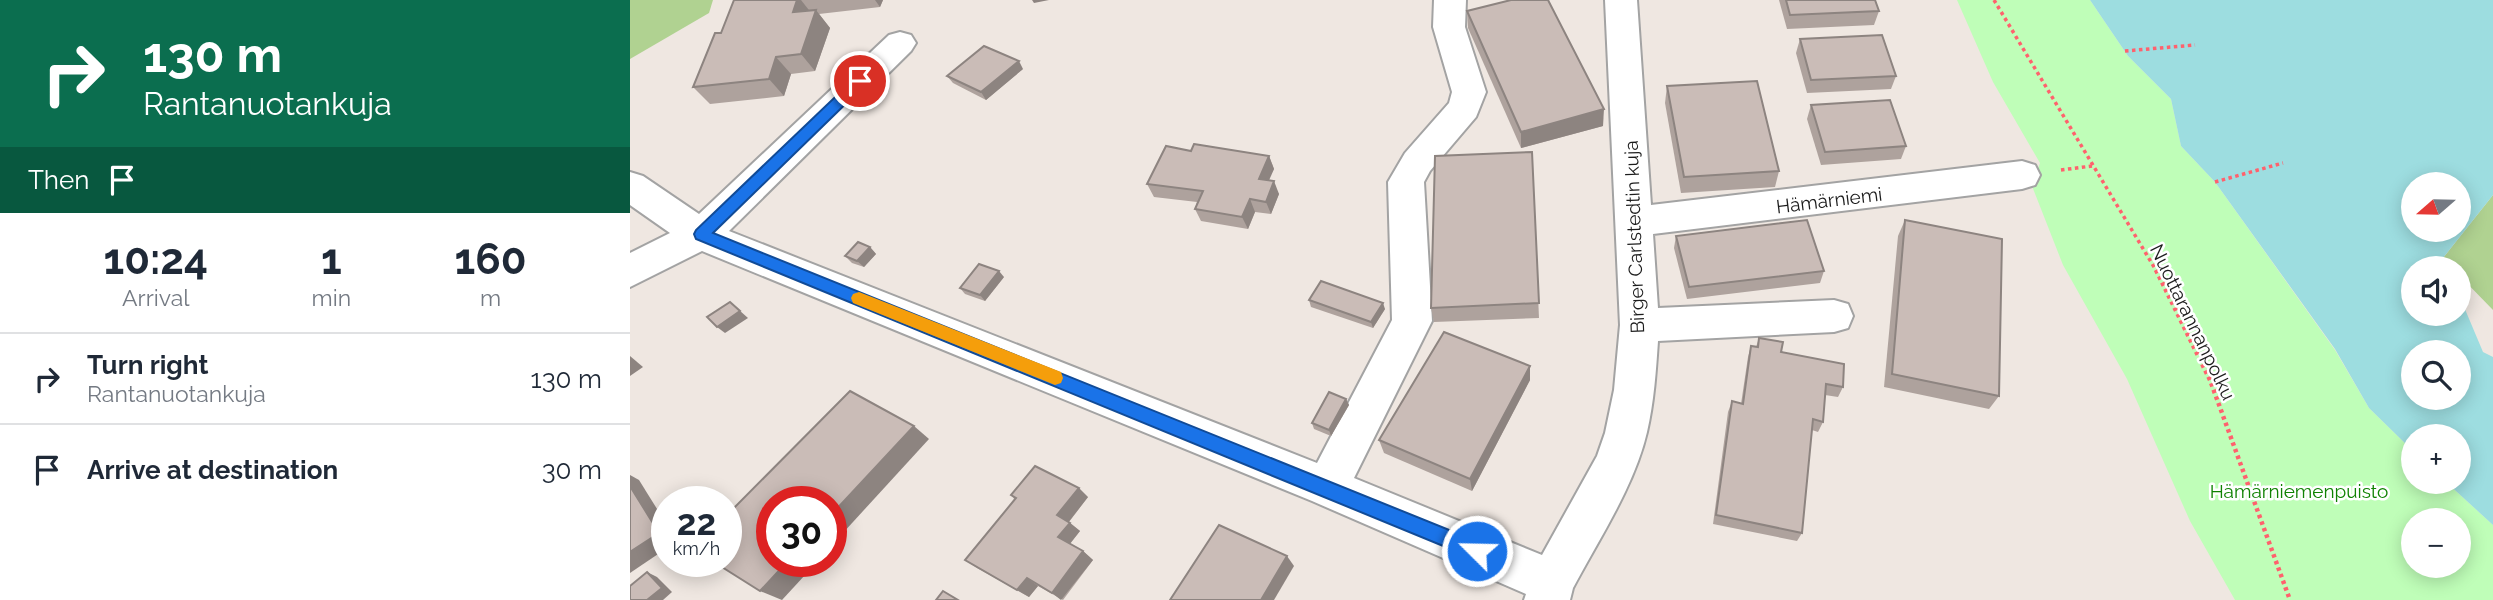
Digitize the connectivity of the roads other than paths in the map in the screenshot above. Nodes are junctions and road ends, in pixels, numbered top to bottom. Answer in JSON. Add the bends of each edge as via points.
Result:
{"nodes":[{"id":1,"x":1450,"y":0,"type":"edge"},
{"id":2,"x":1621,"y":0,"type":"edge"},
{"id":3,"x":900,"y":43,"type":"dead end"},
{"id":4,"x":2022,"y":175,"type":"dead end"},
{"id":5,"x":630,"y":186,"type":"edge"},
{"id":6,"x":1635,"y":221,"type":"junction"},
{"id":7,"x":701,"y":234,"type":"junction"},
{"id":8,"x":630,"y":271,"type":"edge"},
{"id":9,"x":1834,"y":316,"type":"dead end"},
{"id":10,"x":1640,"y":325,"type":"junction"},
{"id":11,"x":1327,"y":487,"type":"junction"},
{"id":12,"x":1550,"y":591,"type":"edge"}],
"edges":[{"from":1,"to":11,"type":"street","via":[[1449,27],[1469,92],[1464,108],[1417,162],[1406,182],[1412,321]]},
{"from":2,"to":6,"type":"street","name":"Birger Carlstedtin kuja"},
{"from":3,"to":7,"type":"street"},
{"from":4,"to":6,"type":"street","name":"Hämärniemi"},
{"from":5,"to":7,"type":"street"},
{"from":6,"to":10,"type":"street","name":"Birger Carlstedtin kuja"},
{"from":7,"to":8,"type":"street"},
{"from":7,"to":11,"type":"street"},
{"from":9,"to":10,"type":"street"},
{"from":10,"to":12,"type":"street","name":"Birger Carlstedtin kuja","via":[[1634,390],[1616,463]]},
{"from":11,"to":12,"type":"street"}]}
